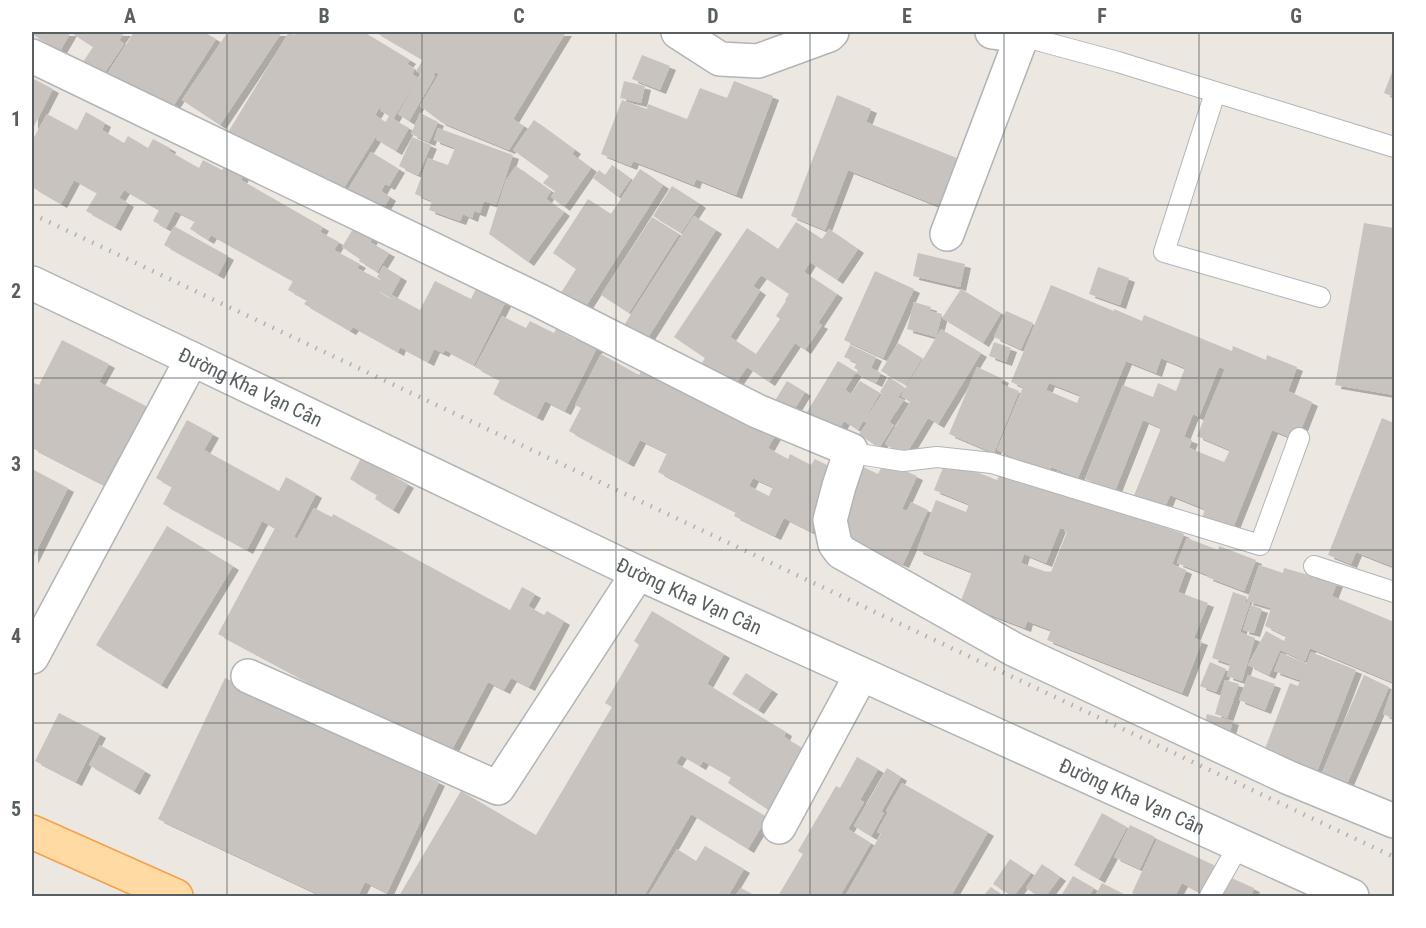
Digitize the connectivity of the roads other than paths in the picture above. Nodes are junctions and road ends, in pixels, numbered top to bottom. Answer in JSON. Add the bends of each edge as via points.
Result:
{"nodes":[{"id":1,"x":678,"y":32,"type":"edge"},
{"id":2,"x":832,"y":32,"type":"edge"},
{"id":3,"x":1007,"y":34,"type":"edge"},
{"id":4,"x":32,"y":56,"type":"edge"},
{"id":5,"x":1215,"y":93,"type":"junction"},
{"id":6,"x":1395,"y":147,"type":"edge"},
{"id":7,"x":948,"y":234,"type":"dead end"},
{"id":8,"x":32,"y":283,"type":"edge"},
{"id":9,"x":1320,"y":297,"type":"dead end"},
{"id":10,"x":192,"y":359,"type":"junction"},
{"id":11,"x":1299,"y":438,"type":"dead end"},
{"id":12,"x":851,"y":450,"type":"junction"},
{"id":13,"x":1314,"y":566,"type":"dead end"},
{"id":14,"x":638,"y":573,"type":"junction"},
{"id":15,"x":1395,"y":592,"type":"edge"},
{"id":16,"x":32,"y":657,"type":"edge"},
{"id":17,"x":861,"y":675,"type":"junction"},
{"id":18,"x":248,"y":676,"type":"dead end"},
{"id":19,"x":1395,"y":821,"type":"edge"},
{"id":20,"x":779,"y":827,"type":"dead end"},
{"id":21,"x":32,"y":832,"type":"edge"},
{"id":22,"x":1239,"y":845,"type":"junction"},
{"id":23,"x":176,"y":897,"type":"edge"},
{"id":24,"x":1210,"y":897,"type":"edge"},
{"id":25,"x":1352,"y":897,"type":"edge"}],
"edges":[{"from":1,"to":2,"type":"street","via":[[720,59],[758,61]]},
{"from":3,"to":5,"type":"lane","via":[[1118,62]]},
{"from":3,"to":7,"type":"street"},
{"from":4,"to":12,"type":"street","via":[[530,296],[758,411]]},
{"from":5,"to":6,"type":"lane"},
{"from":5,"to":9,"type":"lane","via":[[1164,252]]},
{"from":8,"to":10,"type":"street","name":"Đường Kha Vạn Cân"},
{"from":10,"to":14,"type":"street","name":"Đường Kha Vạn Cân"},
{"from":10,"to":16,"type":"street"},
{"from":11,"to":12,"type":"lane","via":[[1260,545],[992,463],[937,457],[903,461]]},
{"from":12,"to":19,"type":"street","via":[[830,520],[841,552],[1014,650],[1287,777]]},
{"from":13,"to":15,"type":"lane"},
{"from":14,"to":17,"type":"street","name":"Đường Kha Vạn Cân"},
{"from":14,"to":18,"type":"street","via":[[498,788]]},
{"from":17,"to":20,"type":"street"},
{"from":17,"to":22,"type":"street","name":"Đường Kha Vạn Cân"},
{"from":21,"to":23,"type":"main road"},
{"from":22,"to":24,"type":"lane"},
{"from":22,"to":25,"type":"street","name":"Đường Kha Vạn Cân"}]}
